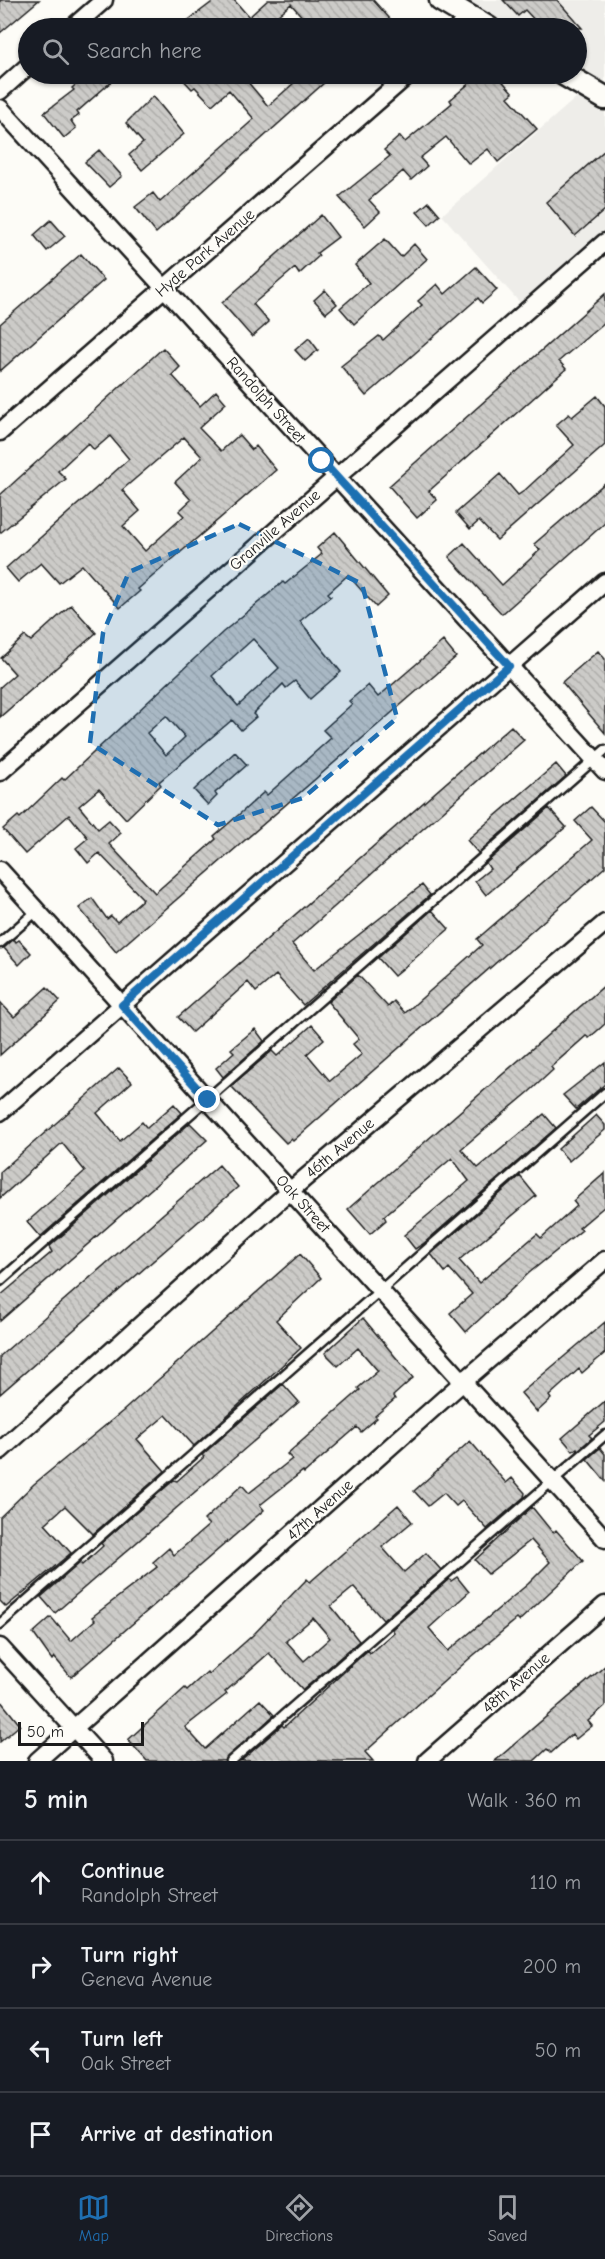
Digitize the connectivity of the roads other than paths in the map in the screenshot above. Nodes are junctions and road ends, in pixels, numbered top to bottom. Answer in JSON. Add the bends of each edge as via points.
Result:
{"nodes":[{"id":1,"x":105,"y":0,"type":"edge"},
{"id":2,"x":441,"y":0,"type":"edge"},
{"id":3,"x":84,"y":18,"type":"edge"},
{"id":4,"x":459,"y":18,"type":"edge"},
{"id":5,"x":18,"y":75,"type":"edge"},
{"id":6,"x":398,"y":84,"type":"edge"},
{"id":7,"x":581,"y":84,"type":"edge"},
{"id":8,"x":0,"y":91,"type":"edge"},
{"id":9,"x":605,"y":98,"type":"edge"},
{"id":10,"x":0,"y":108,"type":"edge"},
{"id":11,"x":605,"y":242,"type":"edge"},
{"id":12,"x":165,"y":289,"type":"junction"},
{"id":13,"x":0,"y":432,"type":"edge"},
{"id":14,"x":336,"y":477,"type":"junction"},
{"id":15,"x":605,"y":582,"type":"edge"},
{"id":16,"x":509,"y":666,"type":"junction"},
{"id":17,"x":601,"y":760,"type":"edge"},
{"id":18,"x":0,"y":772,"type":"edge"},
{"id":19,"x":0,"y":870,"type":"edge"},
{"id":20,"x":38,"y":910,"type":"junction"},
{"id":21,"x":605,"y":923,"type":"edge"},
{"id":22,"x":0,"y":943,"type":"edge"},
{"id":23,"x":122,"y":1005,"type":"junction"},
{"id":24,"x":605,"y":1093,"type":"edge"},
{"id":25,"x":208,"y":1100,"type":"junction"},
{"id":26,"x":0,"y":1112,"type":"edge"},
{"id":27,"x":291,"y":1190,"type":"junction"},
{"id":28,"x":605,"y":1260,"type":"edge"},
{"id":29,"x":0,"y":1281,"type":"edge"},
{"id":30,"x":381,"y":1290,"type":"junction"},
{"id":31,"x":464,"y":1382,"type":"junction"},
{"id":32,"x":605,"y":1435,"type":"edge"},
{"id":33,"x":0,"y":1451,"type":"edge"},
{"id":34,"x":553,"y":1480,"type":"junction"},
{"id":35,"x":605,"y":1539,"type":"edge"},
{"id":36,"x":605,"y":1605,"type":"edge"},
{"id":37,"x":0,"y":1624,"type":"edge"},
{"id":38,"x":0,"y":1647,"type":"edge"},
{"id":39,"x":74,"y":1729,"type":"junction"},
{"id":40,"x":37,"y":1761,"type":"edge"},
{"id":41,"x":104,"y":1761,"type":"edge"},
{"id":42,"x":231,"y":1761,"type":"edge"},
{"id":43,"x":427,"y":1761,"type":"edge"}],
"edges":[{"from":1,"to":3,"type":"street"},
{"from":2,"to":4,"type":"main road"},
{"from":5,"to":8,"type":"street"},
{"from":6,"to":12,"type":"street","name":"Hyde Park Avenue"},
{"from":7,"to":9,"type":"main road"},
{"from":10,"to":12,"type":"street","name":"Randolph Street"},
{"from":11,"to":14,"type":"street","name":"Granville Avenue"},
{"from":12,"to":13,"type":"street","name":"Hyde Park Avenue"},
{"from":12,"to":14,"type":"street","name":"Randolph Street"},
{"from":14,"to":16,"type":"street","name":"Randolph Street"},
{"from":14,"to":18,"type":"street","name":"Granville Avenue"},
{"from":15,"to":16,"type":"street"},
{"from":16,"to":17,"type":"street","name":"Randolph Street"},
{"from":16,"to":23,"type":"street"},
{"from":17,"to":25,"type":"lane"},
{"from":19,"to":20,"type":"street","name":"Oak Street"},
{"from":20,"to":22,"type":"lane"},
{"from":20,"to":23,"type":"street","name":"Oak Street"},
{"from":21,"to":27,"type":"street","name":"46th Avenue"},
{"from":23,"to":25,"type":"street","name":"Oak Street"},
{"from":23,"to":26,"type":"street"},
{"from":24,"to":30,"type":"lane"},
{"from":25,"to":27,"type":"street","name":"Oak Street"},
{"from":25,"to":29,"type":"lane"},
{"from":27,"to":30,"type":"street","name":"Oak Street"},
{"from":27,"to":33,"type":"street","name":"46th Avenue"},
{"from":28,"to":31,"type":"street","name":"47th Avenue"},
{"from":30,"to":31,"type":"street","name":"Oak Street"},
{"from":30,"to":37,"type":"lane"},
{"from":31,"to":34,"type":"street","name":"Oak Street"},
{"from":31,"to":39,"type":"street","name":"47th Avenue"},
{"from":32,"to":34,"type":"lane"},
{"from":34,"to":35,"type":"street","name":"Oak Street"},
{"from":34,"to":42,"type":"lane"},
{"from":36,"to":43,"type":"street","name":"48th Avenue"},
{"from":38,"to":39,"type":"street"},
{"from":39,"to":40,"type":"street","name":"47th Avenue"},
{"from":39,"to":41,"type":"street"}]}
